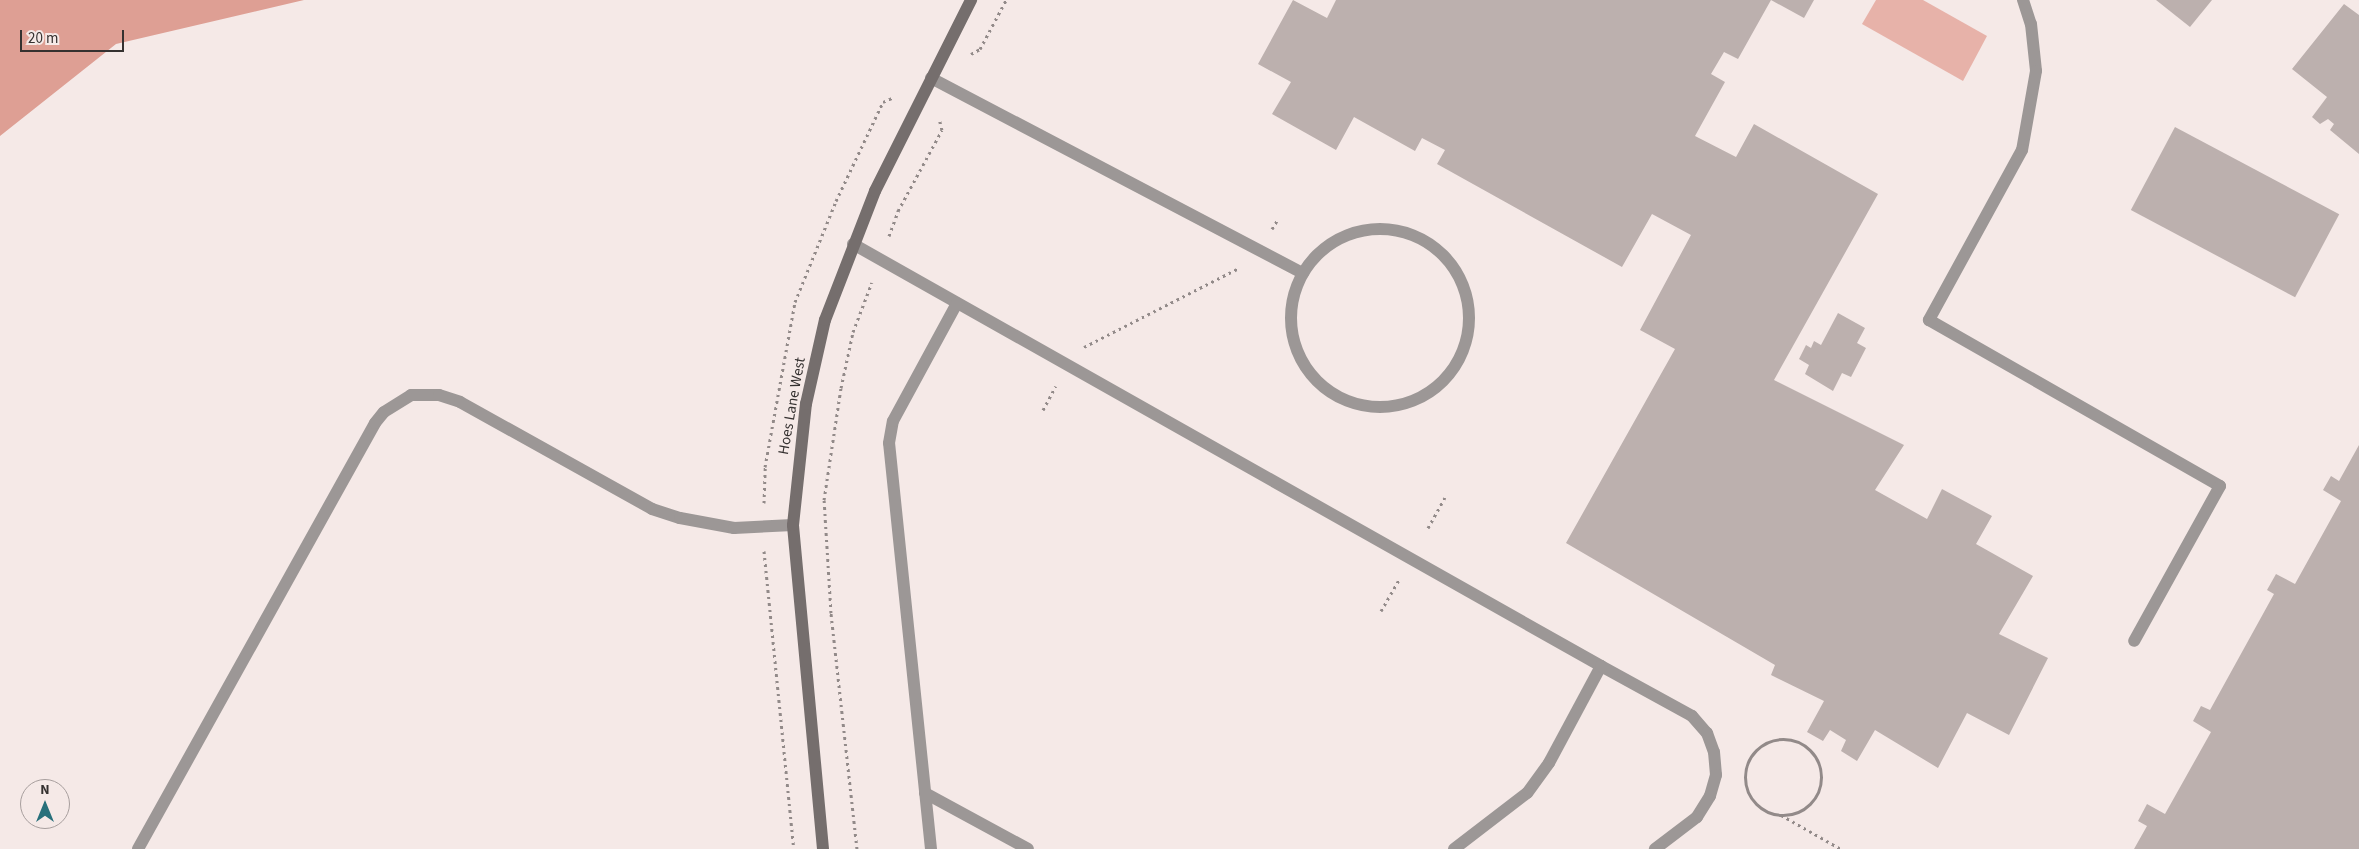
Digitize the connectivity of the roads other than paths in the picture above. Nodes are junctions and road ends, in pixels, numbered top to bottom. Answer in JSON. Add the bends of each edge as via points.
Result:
{"nodes":[{"id":1,"x":970,"y":0,"type":"edge"},
{"id":2,"x":2024,"y":0,"type":"edge"},
{"id":3,"x":931,"y":78,"type":"junction"},
{"id":4,"x":853,"y":244,"type":"junction"},
{"id":5,"x":1303,"y":273,"type":"junction"},
{"id":6,"x":957,"y":303,"type":"junction"},
{"id":7,"x":793,"y":525,"type":"junction"},
{"id":8,"x":2134,"y":641,"type":"dead end"},
{"id":9,"x":1601,"y":666,"type":"junction"},
{"id":10,"x":925,"y":793,"type":"junction"},
{"id":11,"x":138,"y":849,"type":"edge"},
{"id":12,"x":824,"y":849,"type":"edge"},
{"id":13,"x":931,"y":849,"type":"edge"},
{"id":14,"x":1028,"y":849,"type":"edge"},
{"id":15,"x":1454,"y":849,"type":"edge"},
{"id":16,"x":1655,"y":849,"type":"edge"}],
"edges":[{"from":1,"to":3,"type":"street","name":"Hoes Lane West"},
{"from":2,"to":8,"type":"lane","via":[[2031,24],[2036,71],[2022,150],[1929,320],[2220,486]]},
{"from":3,"to":4,"type":"street","name":"Hoes Lane West","via":[[875,191]]},
{"from":3,"to":5,"type":"lane"},
{"from":4,"to":6,"type":"lane"},
{"from":4,"to":7,"type":"street","name":"Hoes Lane West","via":[[825,320],[806,404]]},
{"from":5,"to":5,"type":"lane","via":[[1293,300],[1292,328],[1296,345],[1309,371],[1336,395],[1371,407],[1408,403],[1424,396],[1446,378],[1461,354],[1469,326],[1461,282],[1440,251],[1425,240],[1390,229],[1353,233],[1337,240]]},
{"from":6,"to":9,"type":"lane"},
{"from":6,"to":10,"type":"lane","via":[[893,421],[889,443]]},
{"from":7,"to":11,"type":"lane","via":[[734,528],[652,509],[460,402],[439,395],[411,395],[384,412],[375,423]]},
{"from":7,"to":12,"type":"street","name":"Hoes Lane West"},
{"from":9,"to":15,"type":"lane","via":[[1549,763],[1527,793]]},
{"from":9,"to":16,"type":"lane","via":[[1692,716],[1707,733],[1714,752],[1716,775],[1710,796],[1697,816]]},
{"from":10,"to":13,"type":"lane"},
{"from":10,"to":14,"type":"lane"}]}
